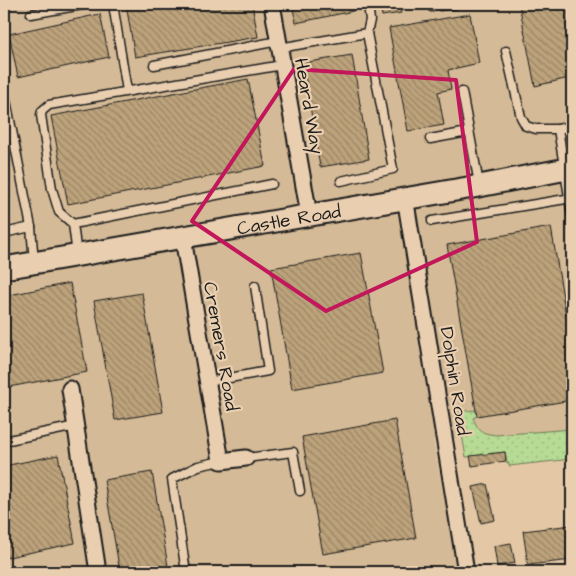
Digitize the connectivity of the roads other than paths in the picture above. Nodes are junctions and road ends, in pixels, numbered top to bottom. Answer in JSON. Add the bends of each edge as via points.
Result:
{"nodes":[{"id":1,"x":88,"y":4,"type":"edge"},
{"id":2,"x":113,"y":4,"type":"edge"},
{"id":3,"x":272,"y":4,"type":"edge"},
{"id":4,"x":368,"y":4,"type":"edge"},
{"id":5,"x":31,"y":14,"type":"dead end"},
{"id":6,"x":367,"y":33,"type":"junction"},
{"id":7,"x":279,"y":44,"type":"junction"},
{"id":8,"x":506,"y":51,"type":"dead end"},
{"id":9,"x":154,"y":65,"type":"dead end"},
{"id":10,"x":282,"y":65,"type":"junction"},
{"id":11,"x":4,"y":90,"type":"edge"},
{"id":12,"x":127,"y":91,"type":"junction"},
{"id":13,"x":462,"y":92,"type":"dead end"},
{"id":14,"x":572,"y":126,"type":"edge"},
{"id":15,"x":558,"y":129,"type":"junction"},
{"id":16,"x":468,"y":132,"type":"junction"},
{"id":17,"x":430,"y":138,"type":"dead end"},
{"id":18,"x":568,"y":169,"type":"edge"},
{"id":19,"x":341,"y":181,"type":"dead end"},
{"id":20,"x":272,"y":184,"type":"dead end"},
{"id":21,"x":479,"y":186,"type":"junction"},
{"id":22,"x":406,"y":197,"type":"junction"},
{"id":23,"x":571,"y":199,"type":"edge"},
{"id":24,"x":309,"y":215,"type":"junction"},
{"id":25,"x":572,"y":215,"type":"edge"},
{"id":26,"x":432,"y":221,"type":"dead end"},
{"id":27,"x":73,"y":224,"type":"junction"},
{"id":28,"x":31,"y":227,"type":"junction"},
{"id":29,"x":4,"y":233,"type":"edge"},
{"id":30,"x":183,"y":238,"type":"junction"},
{"id":31,"x":77,"y":255,"type":"junction"},
{"id":32,"x":34,"y":262,"type":"junction"},
{"id":33,"x":4,"y":268,"type":"edge"},
{"id":34,"x":255,"y":286,"type":"dead end"},
{"id":35,"x":208,"y":382,"type":"junction"},
{"id":36,"x":70,"y":389,"type":"dead end"},
{"id":37,"x":76,"y":426,"type":"junction"},
{"id":38,"x":4,"y":441,"type":"edge"},
{"id":39,"x":246,"y":458,"type":"joint"},
{"id":40,"x":221,"y":461,"type":"junction"},
{"id":41,"x":300,"y":492,"type":"dead end"},
{"id":42,"x":98,"y":572,"type":"edge"},
{"id":43,"x":186,"y":572,"type":"edge"},
{"id":44,"x":466,"y":572,"type":"edge"}],
"edges":[{"from":1,"to":5,"type":"lane"},
{"from":2,"to":12,"type":"lane"},
{"from":3,"to":7,"type":"street","name":"Heard Way"},
{"from":4,"to":6,"type":"lane","via":[[370,20]]},
{"from":6,"to":7,"type":"lane"},
{"from":6,"to":19,"type":"lane","via":[[393,169]]},
{"from":7,"to":9,"type":"lane"},
{"from":7,"to":10,"type":"street","name":"Heard Way"},
{"from":8,"to":15,"type":"lane","via":[[526,126]]},
{"from":10,"to":12,"type":"lane"},
{"from":10,"to":24,"type":"street","name":"Heard Way"},
{"from":11,"to":28,"type":"lane"},
{"from":12,"to":27,"type":"lane","via":[[49,105],[42,111],[52,188],[59,212]]},
{"from":13,"to":16,"type":"lane"},
{"from":14,"to":15,"type":"lane"},
{"from":15,"to":18,"type":"lane"},
{"from":16,"to":17,"type":"lane"},
{"from":16,"to":21,"type":"lane"},
{"from":18,"to":21,"type":"main road","name":"Castle Road"},
{"from":18,"to":23,"type":"lane"},
{"from":20,"to":27,"type":"lane"},
{"from":21,"to":22,"type":"main road","name":"Castle Road"},
{"from":22,"to":24,"type":"main road","name":"Castle Road"},
{"from":22,"to":44,"type":"street","name":"Dolphin Road"},
{"from":23,"to":25,"type":"lane"},
{"from":23,"to":26,"type":"lane"},
{"from":24,"to":30,"type":"main road","name":"Castle Road"},
{"from":27,"to":31,"type":"lane"},
{"from":28,"to":29,"type":"lane"},
{"from":28,"to":32,"type":"lane"},
{"from":30,"to":31,"type":"main road","name":"Castle Road"},
{"from":30,"to":35,"type":"street","name":"Cremers Road"},
{"from":31,"to":32,"type":"main road","name":"Castle Road"},
{"from":32,"to":33,"type":"main road","name":"Castle Road"},
{"from":34,"to":35,"type":"lane","via":[[268,371]]},
{"from":35,"to":40,"type":"street","name":"Cremers Road"},
{"from":36,"to":37,"type":"street"},
{"from":37,"to":38,"type":"lane"},
{"from":37,"to":42,"type":"street"},
{"from":39,"to":40,"type":"street"},
{"from":39,"to":41,"type":"lane","via":[[293,452]]},
{"from":40,"to":43,"type":"lane","via":[[198,466],[172,479]]}]}
